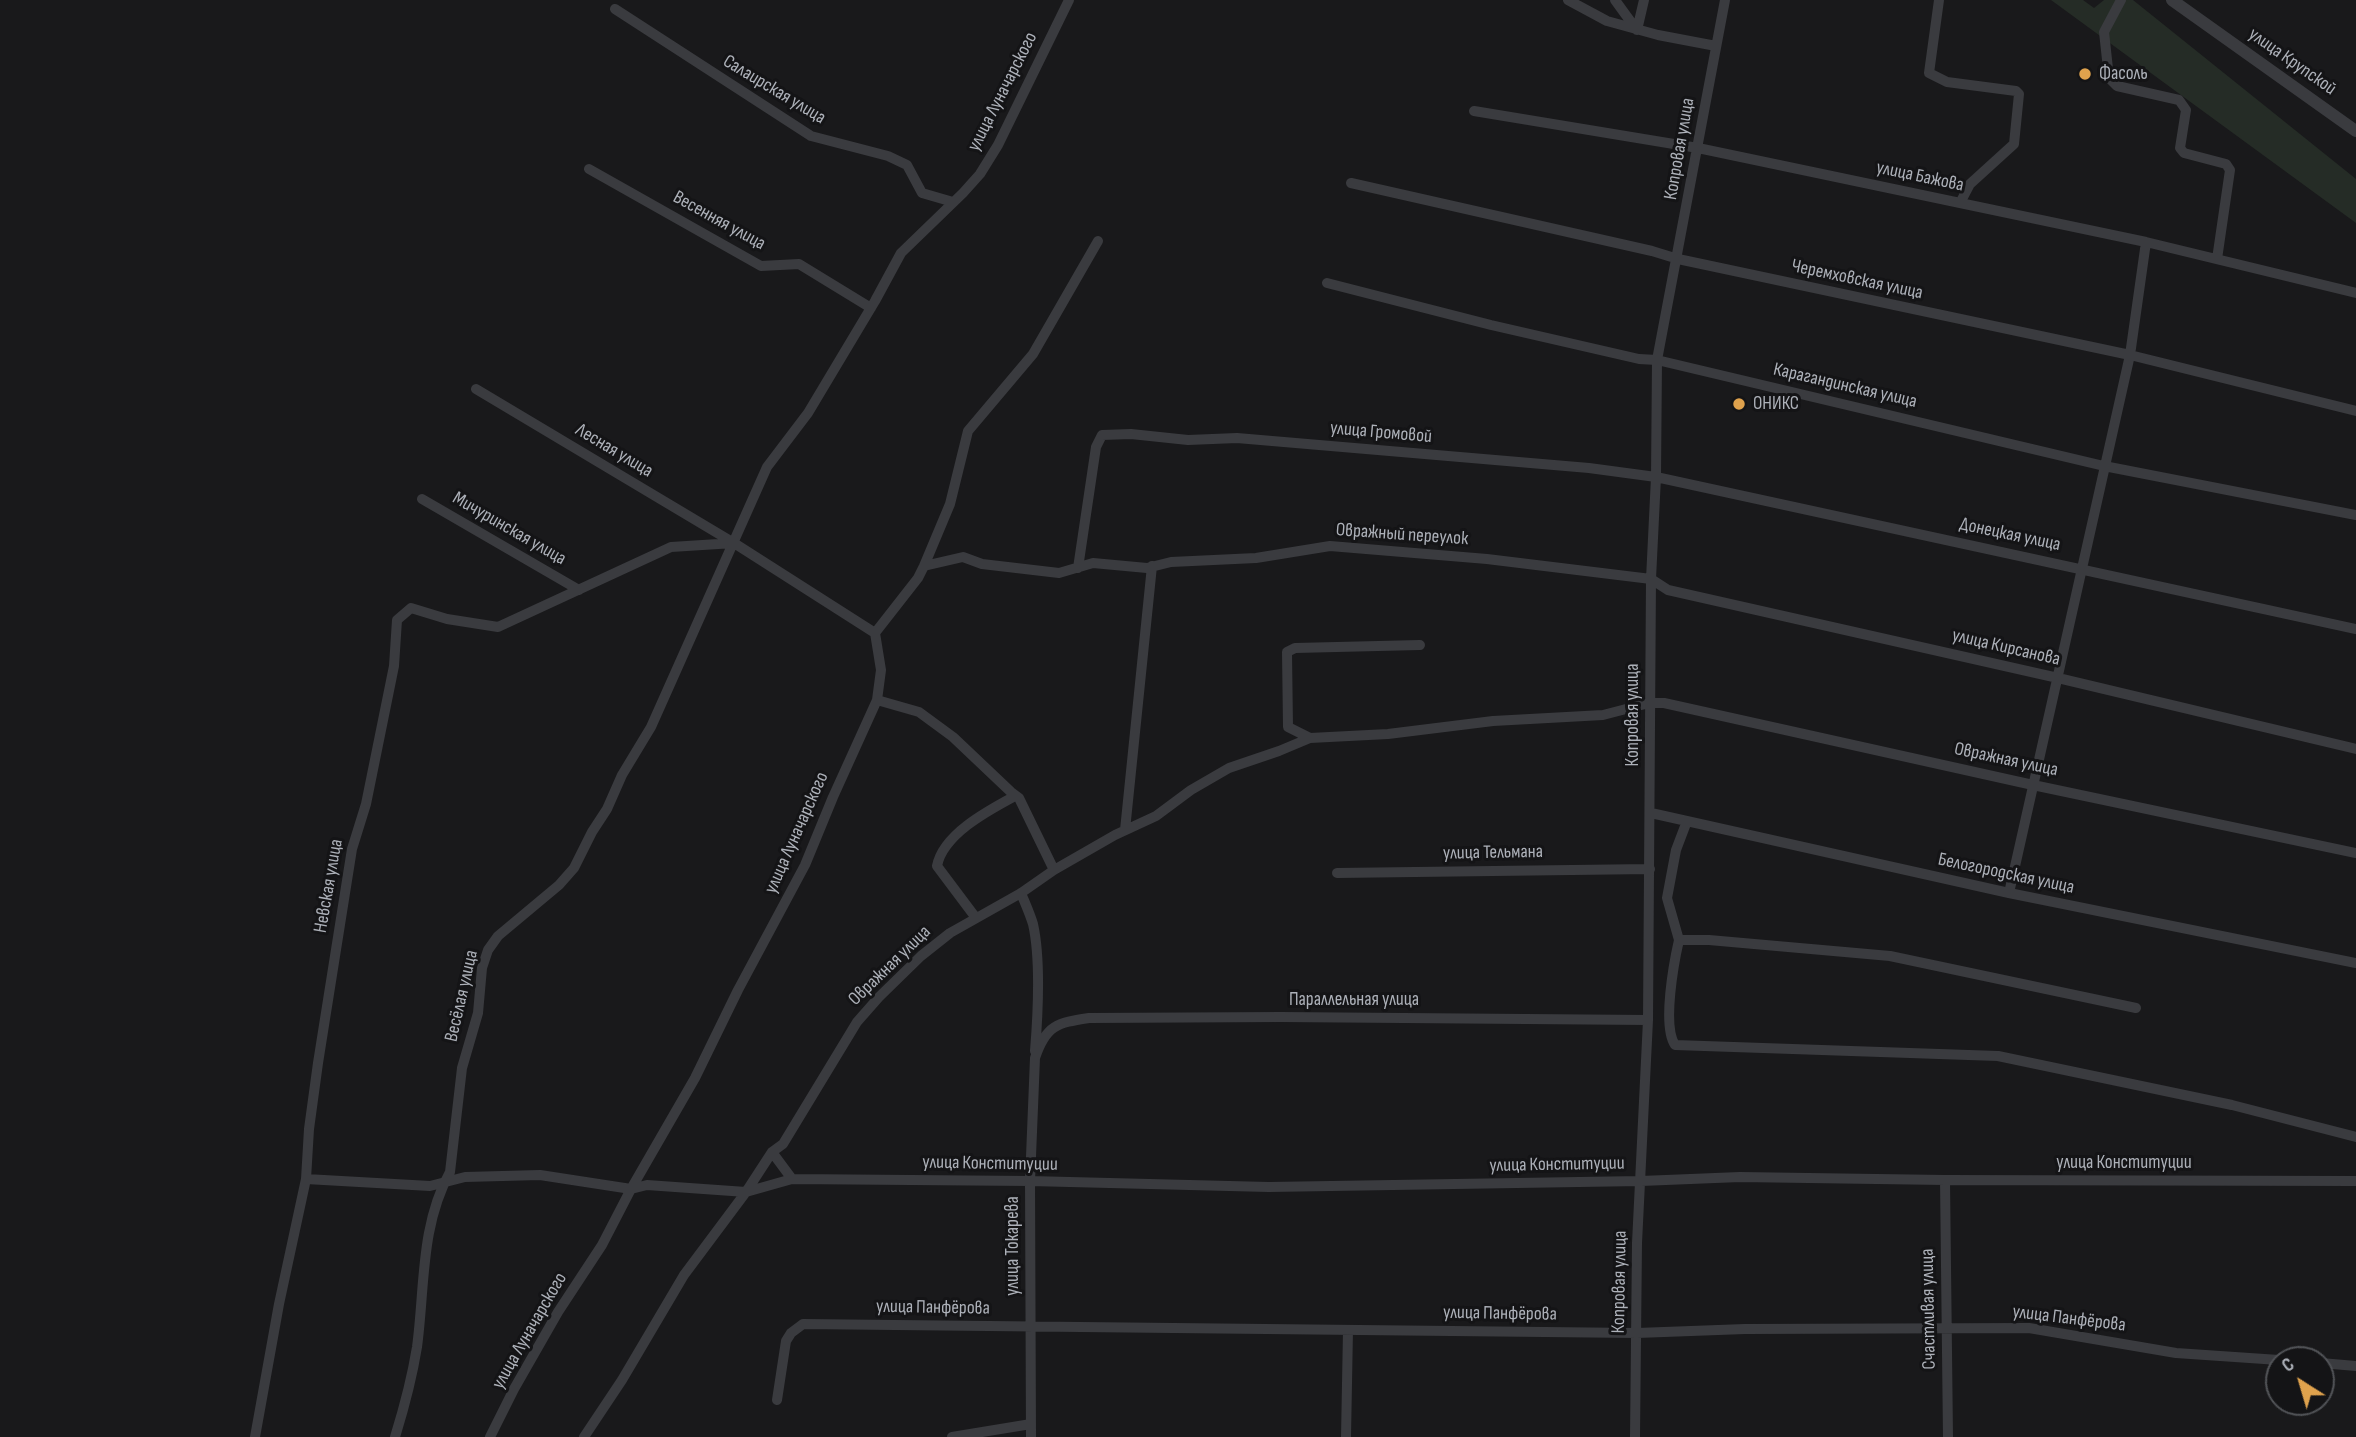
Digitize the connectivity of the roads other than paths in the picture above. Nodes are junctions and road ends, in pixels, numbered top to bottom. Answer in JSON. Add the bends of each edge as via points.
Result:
{"nodes":[{"id":1,"x":1069,"y":0,"type":"edge"},
{"id":2,"x":1568,"y":0,"type":"edge"},
{"id":3,"x":1615,"y":0,"type":"edge"},
{"id":4,"x":1643,"y":0,"type":"edge"},
{"id":5,"x":1725,"y":0,"type":"edge"},
{"id":6,"x":1939,"y":0,"type":"edge"},
{"id":7,"x":2121,"y":0,"type":"edge"},
{"id":8,"x":2172,"y":0,"type":"edge"},
{"id":9,"x":615,"y":9,"type":"dead end"},
{"id":10,"x":1637,"y":30,"type":"junction"},
{"id":11,"x":1716,"y":46,"type":"junction"},
{"id":12,"x":1474,"y":111,"type":"dead end"},
{"id":13,"x":2356,"y":131,"type":"edge"},
{"id":14,"x":1698,"y":148,"type":"junction"},
{"id":15,"x":589,"y":169,"type":"dead end"},
{"id":16,"x":1351,"y":183,"type":"dead end"},
{"id":17,"x":953,"y":202,"type":"junction"},
{"id":18,"x":1960,"y":203,"type":"junction"},
{"id":19,"x":1098,"y":241,"type":"dead end"},
{"id":20,"x":2146,"y":242,"type":"junction"},
{"id":21,"x":1678,"y":259,"type":"junction"},
{"id":22,"x":2217,"y":259,"type":"junction"},
{"id":23,"x":1327,"y":283,"type":"dead end"},
{"id":24,"x":2356,"y":293,"type":"edge"},
{"id":25,"x":871,"y":308,"type":"junction"},
{"id":26,"x":2130,"y":355,"type":"junction"},
{"id":27,"x":1657,"y":360,"type":"junction"},
{"id":28,"x":476,"y":389,"type":"dead end"},
{"id":29,"x":2356,"y":411,"type":"edge"},
{"id":30,"x":2104,"y":466,"type":"junction"},
{"id":31,"x":1656,"y":477,"type":"junction"},
{"id":32,"x":422,"y":499,"type":"dead end"},
{"id":33,"x":2356,"y":515,"type":"edge"},
{"id":34,"x":734,"y":543,"type":"junction"},
{"id":35,"x":924,"y":566,"type":"junction"},
{"id":36,"x":1149,"y":567,"type":"junction"},
{"id":37,"x":1078,"y":568,"type":"junction"},
{"id":38,"x":2083,"y":569,"type":"junction"},
{"id":39,"x":1651,"y":579,"type":"junction"},
{"id":40,"x":579,"y":590,"type":"junction"},
{"id":41,"x":2356,"y":629,"type":"edge"},
{"id":42,"x":875,"y":633,"type":"junction"},
{"id":43,"x":1420,"y":645,"type":"dead end"},
{"id":44,"x":2058,"y":678,"type":"junction"},
{"id":45,"x":877,"y":700,"type":"junction"},
{"id":46,"x":1649,"y":704,"type":"junction"},
{"id":47,"x":1310,"y":738,"type":"junction"},
{"id":48,"x":2356,"y":749,"type":"edge"},
{"id":49,"x":2034,"y":785,"type":"junction"},
{"id":50,"x":1015,"y":796,"type":"junction"},
{"id":51,"x":1651,"y":813,"type":"junction"},
{"id":52,"x":1686,"y":821,"type":"junction"},
{"id":53,"x":1125,"y":830,"type":"junction"},
{"id":54,"x":2356,"y":853,"type":"edge"},
{"id":55,"x":1650,"y":869,"type":"junction"},
{"id":56,"x":1054,"y":870,"type":"junction"},
{"id":57,"x":1337,"y":873,"type":"dead end"},
{"id":58,"x":1021,"y":893,"type":"junction"},
{"id":59,"x":2009,"y":893,"type":"junction"},
{"id":60,"x":976,"y":918,"type":"junction"},
{"id":61,"x":1679,"y":940,"type":"junction"},
{"id":62,"x":2356,"y":964,"type":"edge"},
{"id":63,"x":2136,"y":1009,"type":"dead end"},
{"id":64,"x":1648,"y":1020,"type":"junction"},
{"id":65,"x":1060,"y":1023,"type":"joint"},
{"id":66,"x":1035,"y":1058,"type":"junction"},
{"id":67,"x":2356,"y":1137,"type":"edge"},
{"id":68,"x":772,"y":1152,"type":"junction"},
{"id":69,"x":306,"y":1179,"type":"junction"},
{"id":70,"x":792,"y":1179,"type":"junction"},
{"id":71,"x":1945,"y":1180,"type":"junction"},
{"id":72,"x":1030,"y":1181,"type":"junction"},
{"id":73,"x":1641,"y":1181,"type":"junction"},
{"id":74,"x":2356,"y":1181,"type":"edge"},
{"id":75,"x":445,"y":1182,"type":"junction"},
{"id":76,"x":631,"y":1189,"type":"junction"},
{"id":77,"x":746,"y":1192,"type":"junction"},
{"id":78,"x":1030,"y":1327,"type":"junction"},
{"id":79,"x":1947,"y":1328,"type":"junction"},
{"id":80,"x":1348,"y":1330,"type":"junction"},
{"id":81,"x":1637,"y":1333,"type":"junction"},
{"id":82,"x":2265,"y":1359,"type":"edge"},
{"id":83,"x":2335,"y":1364,"type":"edge"},
{"id":84,"x":2356,"y":1366,"type":"edge"},
{"id":85,"x":777,"y":1400,"type":"dead end"},
{"id":86,"x":1031,"y":1424,"type":"junction"},
{"id":87,"x":255,"y":1437,"type":"edge"},
{"id":88,"x":394,"y":1437,"type":"edge"},
{"id":89,"x":490,"y":1437,"type":"edge"},
{"id":90,"x":584,"y":1437,"type":"edge"},
{"id":91,"x":952,"y":1437,"type":"edge"},
{"id":92,"x":1031,"y":1437,"type":"edge"},
{"id":93,"x":1346,"y":1437,"type":"edge"},
{"id":94,"x":1635,"y":1437,"type":"edge"},
{"id":95,"x":1948,"y":1437,"type":"edge"}],
"edges":[{"from":1,"to":17,"type":"street","name":"улица Луначарского","via":[[998,145],[980,174]]},
{"from":2,"to":10,"type":"street","via":[[1607,21]]},
{"from":3,"to":10,"type":"street"},
{"from":4,"to":10,"type":"street"},
{"from":5,"to":11,"type":"street","name":"Копровая улица"},
{"from":6,"to":18,"type":"street","via":[[1929,73],[1947,82],[2019,94],[2014,144],[1970,184]]},
{"from":7,"to":22,"type":"street","via":[[2104,32],[2109,78],[2117,86],[2179,100],[2186,110],[2180,148],[2226,164],[2230,170]]},
{"from":8,"to":13,"type":"street","name":"улица Крупской"},
{"from":9,"to":17,"type":"street","name":"Салаирская улица","via":[[811,136],[888,156],[907,165],[922,193]]},
{"from":10,"to":11,"type":"street"},
{"from":11,"to":14,"type":"street","name":"Копровая улица"},
{"from":12,"to":14,"type":"street","name":"улица Бажова"},
{"from":14,"to":18,"type":"street","name":"улица Бажова"},
{"from":14,"to":21,"type":"street","name":"Копровая улица"},
{"from":15,"to":25,"type":"street","name":"Весенняя улица","via":[[761,266],[799,264]]},
{"from":16,"to":21,"type":"street","name":"Черемховская улица"},
{"from":17,"to":25,"type":"street","name":"улица Луначарского","via":[[901,253]]},
{"from":18,"to":20,"type":"street","name":"улица Бажова"},
{"from":19,"to":35,"type":"street","via":[[1033,354],[968,431],[950,504]]},
{"from":20,"to":22,"type":"street","name":"улица Бажова"},
{"from":20,"to":26,"type":"street"},
{"from":21,"to":26,"type":"street","name":"Черемховская улица"},
{"from":21,"to":27,"type":"street","name":"Копровая улица"},
{"from":22,"to":24,"type":"street","name":"улица Бажова"},
{"from":23,"to":27,"type":"street","name":"Карагандинская улица","via":[[1491,326]]},
{"from":25,"to":34,"type":"street","name":"улица Луначарского","via":[[808,413],[767,467]]},
{"from":26,"to":29,"type":"street","name":"Черемховская улица"},
{"from":26,"to":30,"type":"street"},
{"from":27,"to":30,"type":"street","name":"Карагандинская улица"},
{"from":27,"to":31,"type":"street","name":"Копровая улица"},
{"from":28,"to":34,"type":"street","name":"Лесная улица"},
{"from":30,"to":33,"type":"street","name":"Карагандинская улица"},
{"from":30,"to":38,"type":"street"},
{"from":31,"to":37,"type":"street","name":"улица Громовой","via":[[1237,438],[1102,435],[1096,447]]},
{"from":31,"to":38,"type":"street","name":"Донецкая улица"},
{"from":31,"to":39,"type":"street","name":"Копровая улица"},
{"from":32,"to":40,"type":"street","name":"Мичуринская улица"},
{"from":34,"to":40,"type":"street","via":[[671,547]]},
{"from":34,"to":42,"type":"street","name":"Лесная улица"},
{"from":34,"to":75,"type":"street","name":"Весёлая улица","via":[[651,727],[574,867],[488,950],[478,1013],[462,1068]]},
{"from":35,"to":37,"type":"street","name":"Овражный переулок","via":[[963,557],[982,564],[1047,572]]},
{"from":35,"to":42,"type":"street"},
{"from":36,"to":37,"type":"street","name":"Овражный переулок","via":[[1093,563]]},
{"from":36,"to":39,"type":"street","name":"Овражный переулок","via":[[1330,547],[1487,559]]},
{"from":36,"to":53,"type":"street"},
{"from":38,"to":41,"type":"street","name":"Донецкая улица"},
{"from":38,"to":44,"type":"street"},
{"from":39,"to":44,"type":"street","name":"улица Кирсанова","via":[[1668,590]]},
{"from":39,"to":46,"type":"street","name":"Копровая улица"},
{"from":40,"to":69,"type":"street","name":"Невская улица","via":[[498,627],[411,608],[397,620],[394,666],[366,804],[352,849],[318,1063]]},
{"from":42,"to":45,"type":"street","name":"улица Луначарского","via":[[881,670]]},
{"from":43,"to":47,"type":"street","via":[[1295,648],[1287,652],[1288,727]]},
{"from":44,"to":48,"type":"street","name":"улица Кирсанова"},
{"from":44,"to":49,"type":"street"},
{"from":45,"to":50,"type":"street","via":[[919,712],[953,737]]},
{"from":45,"to":76,"type":"street","name":"улица Луначарского","via":[[805,865],[695,1078]]},
{"from":46,"to":47,"type":"street","name":"Овражная улица","via":[[1603,715]]},
{"from":46,"to":49,"type":"street","name":"Овражная улица","via":[[1664,703]]},
{"from":46,"to":51,"type":"street","name":"Копровая улица"},
{"from":47,"to":53,"type":"street","name":"Овражная улица","via":[[1229,768],[1156,816]]},
{"from":49,"to":54,"type":"street","name":"Овражная улица"},
{"from":49,"to":59,"type":"street"},
{"from":50,"to":56,"type":"street"},
{"from":50,"to":60,"type":"street","via":[[978,816],[939,853],[937,866]]},
{"from":51,"to":52,"type":"street","name":"Белогородская улица"},
{"from":51,"to":55,"type":"street","name":"Копровая улица"},
{"from":52,"to":59,"type":"street","name":"Белогородская улица"},
{"from":52,"to":61,"type":"street","via":[[1667,898]]},
{"from":53,"to":56,"type":"street","name":"Овражная улица"},
{"from":55,"to":57,"type":"street","name":"улица Тельмана"},
{"from":55,"to":64,"type":"street","name":"Копровая улица"},
{"from":56,"to":58,"type":"street","name":"Овражная улица"},
{"from":58,"to":60,"type":"street","name":"Овражная улица"},
{"from":58,"to":66,"type":"street","via":[[1033,924]]},
{"from":59,"to":62,"type":"street","name":"Белогородская улица"},
{"from":60,"to":68,"type":"street","name":"Овражная улица","via":[[921,956],[857,1022],[783,1144]]},
{"from":61,"to":63,"type":"street","via":[[1890,956]]},
{"from":61,"to":67,"type":"street","via":[[1670,1023],[1675,1045],[1998,1056],[2232,1105]]},
{"from":64,"to":65,"type":"street","name":"Параллельная улица","via":[[1280,1017],[1089,1018]]},
{"from":64,"to":73,"type":"street","name":"Копровая улица"},
{"from":65,"to":66,"type":"street","name":"улица Токарева","via":[[1050,1030]]},
{"from":66,"to":72,"type":"street","name":"улица Токарева"},
{"from":68,"to":70,"type":"street"},
{"from":68,"to":77,"type":"street","name":"Овражная улица"},
{"from":69,"to":75,"type":"street","name":"улица Конституции","via":[[430,1186]]},
{"from":69,"to":87,"type":"street","name":"Невская улица"},
{"from":70,"to":72,"type":"street","name":"улица Конституции"},
{"from":70,"to":77,"type":"street","name":"улица Конституции"},
{"from":71,"to":73,"type":"street","name":"улица Конституции","via":[[1740,1177]]},
{"from":71,"to":74,"type":"street","name":"улица Конституции"},
{"from":71,"to":79,"type":"street","name":"Счастливая улица"},
{"from":72,"to":73,"type":"street","name":"улица Конституции","via":[[1269,1187]]},
{"from":72,"to":78,"type":"street","name":"улица Токарева"},
{"from":73,"to":81,"type":"street","name":"Копровая улица"},
{"from":75,"to":76,"type":"street","name":"улица Конституции","via":[[465,1177],[540,1175]]},
{"from":75,"to":88,"type":"street","name":"Весёлая улица","via":[[432,1219],[417,1347]]},
{"from":76,"to":77,"type":"street","name":"улица Конституции","via":[[647,1185]]},
{"from":76,"to":89,"type":"street","name":"улица Луначарского"},
{"from":77,"to":90,"type":"street","name":"Овражная улица","via":[[684,1275]]},
{"from":78,"to":80,"type":"street","name":"улица Панфёрова"},
{"from":78,"to":85,"type":"street","name":"улица Панфёрова","via":[[803,1324],[786,1341]]},
{"from":78,"to":86,"type":"street","name":"улица Токарева"},
{"from":79,"to":81,"type":"street","name":"улица Панфёрова"},
{"from":79,"to":82,"type":"street","name":"улица Панфёрова","via":[[2029,1328],[2176,1353]]},
{"from":79,"to":95,"type":"street","name":"Счастливая улица"},
{"from":80,"to":81,"type":"street","name":"улица Панфёрова"},
{"from":80,"to":93,"type":"street"},
{"from":81,"to":94,"type":"street","name":"Копровая улица"},
{"from":83,"to":84,"type":"street"},
{"from":86,"to":91,"type":"street"},
{"from":86,"to":92,"type":"street","name":"улица Токарева"}]}
